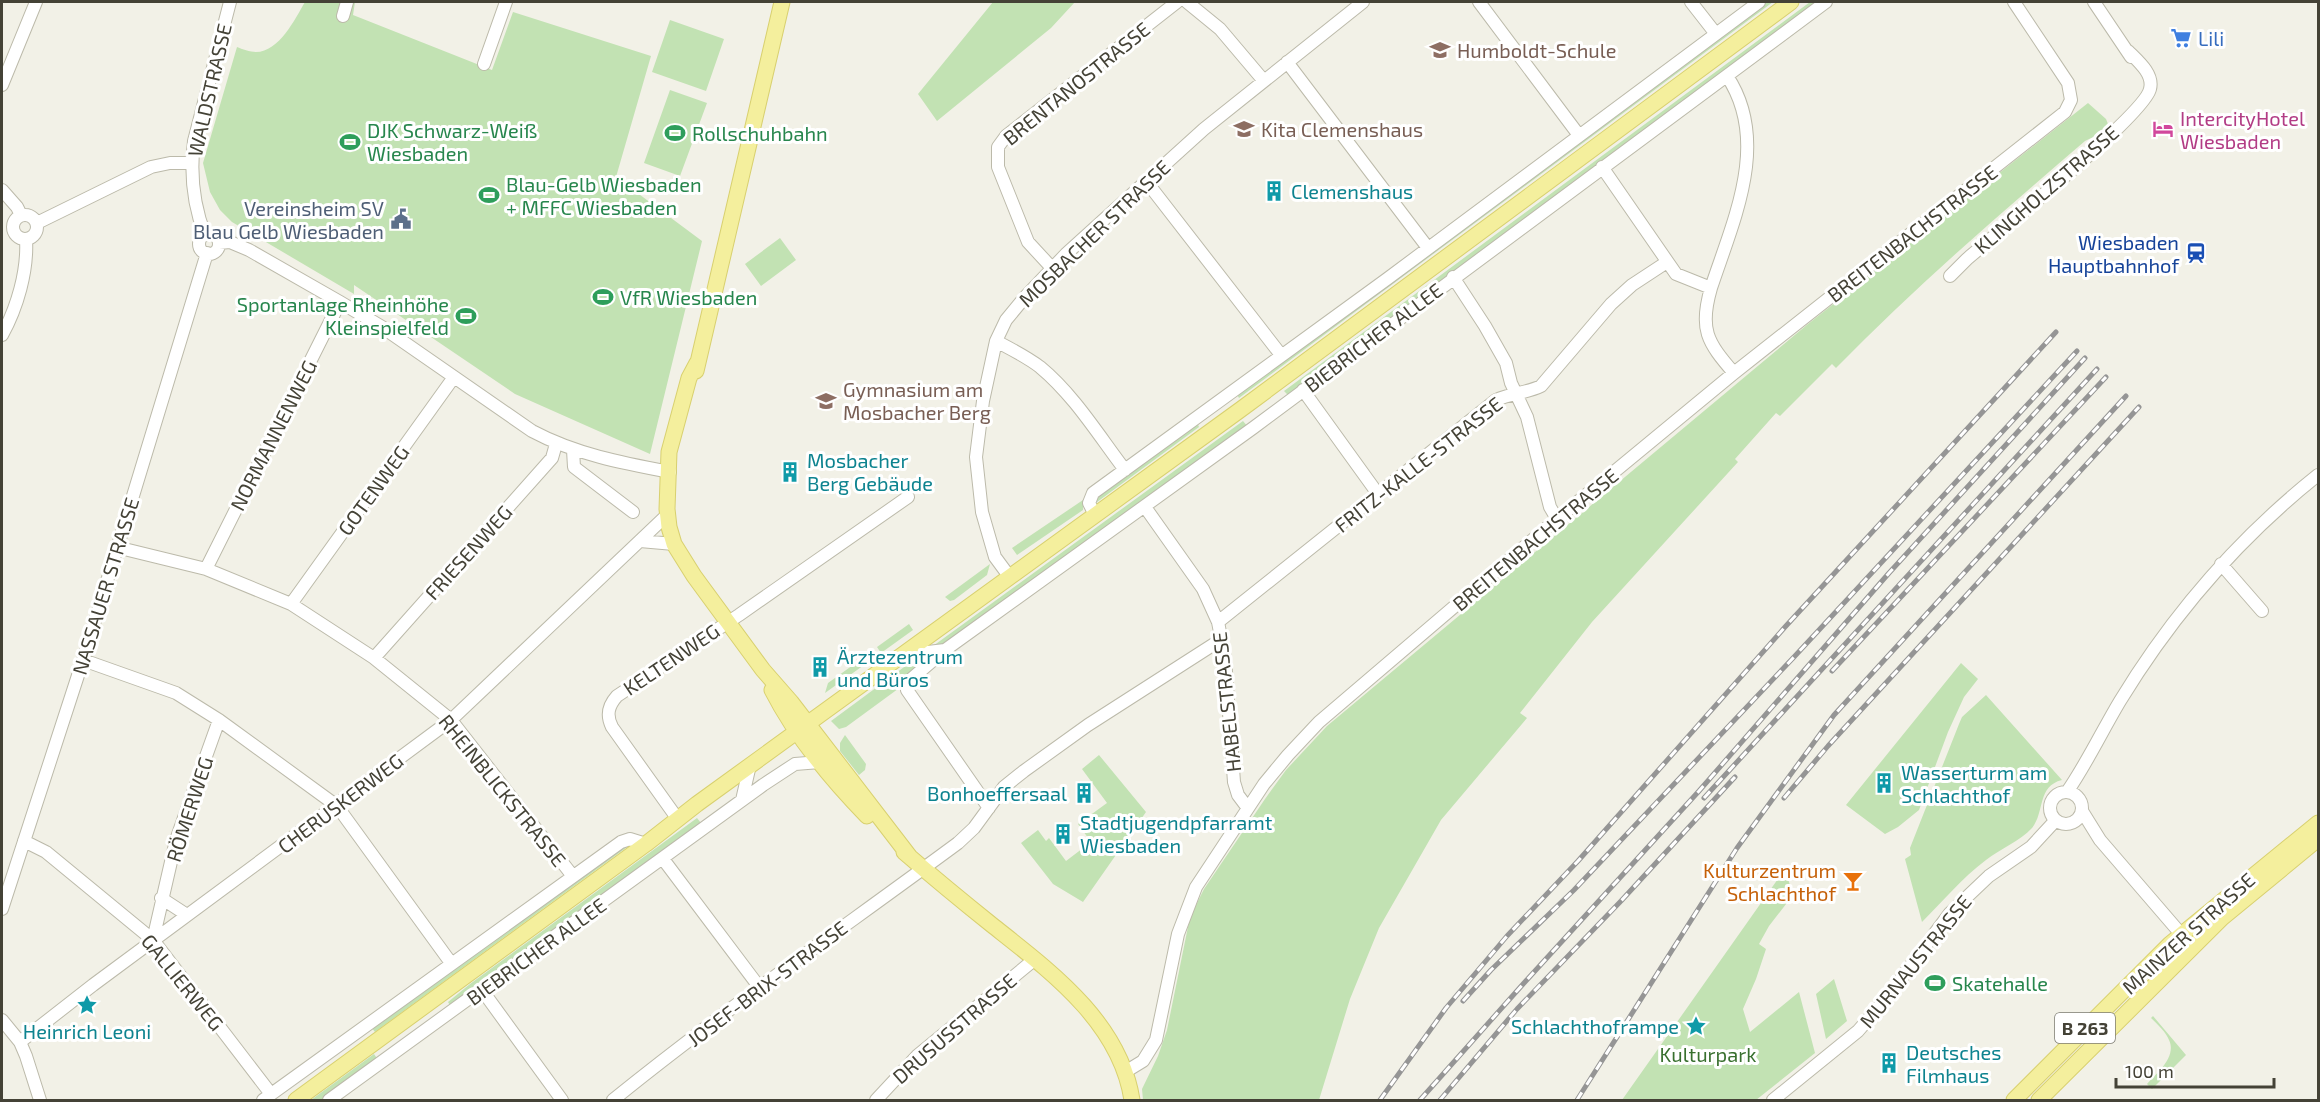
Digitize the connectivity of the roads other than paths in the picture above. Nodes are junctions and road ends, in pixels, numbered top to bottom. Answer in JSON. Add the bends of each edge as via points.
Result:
{"nodes":[{"id":1,"x":36,"y":2,"type":"edge"},
{"id":2,"x":230,"y":2,"type":"edge"},
{"id":3,"x":347,"y":2,"type":"edge"},
{"id":4,"x":506,"y":2,"type":"edge"},
{"id":5,"x":782,"y":2,"type":"edge"},
{"id":6,"x":1178,"y":2,"type":"edge"},
{"id":7,"x":1187,"y":2,"type":"edge"},
{"id":8,"x":1363,"y":2,"type":"edge"},
{"id":9,"x":1479,"y":2,"type":"edge"},
{"id":10,"x":1691,"y":2,"type":"edge"},
{"id":11,"x":1759,"y":2,"type":"edge"},
{"id":12,"x":1791,"y":2,"type":"edge"},
{"id":13,"x":1826,"y":2,"type":"edge"},
{"id":14,"x":2014,"y":2,"type":"edge"},
{"id":15,"x":2094,"y":2,"type":"edge"},
{"id":16,"x":343,"y":16,"type":"dead end"},
{"id":17,"x":1716,"y":34,"type":"junction"},
{"id":18,"x":1287,"y":62,"type":"junction"},
{"id":19,"x":484,"y":64,"type":"dead end"},
{"id":20,"x":1726,"y":76,"type":"junction"},
{"id":21,"x":1264,"y":81,"type":"junction"},
{"id":22,"x":2,"y":85,"type":"edge"},
{"id":23,"x":1578,"y":134,"type":"junction"},
{"id":24,"x":191,"y":163,"type":"junction"},
{"id":25,"x":1602,"y":167,"type":"junction"},
{"id":26,"x":1146,"y":182,"type":"junction"},
{"id":27,"x":2,"y":190,"type":"edge"},
{"id":28,"x":21,"y":215,"type":"junction"},
{"id":29,"x":37,"y":223,"type":"junction"},
{"id":30,"x":201,"y":224,"type":"junction"},
{"id":31,"x":7,"y":229,"type":"edge"},
{"id":32,"x":26,"y":239,"type":"junction"},
{"id":33,"x":224,"y":243,"type":"junction"},
{"id":34,"x":1428,"y":248,"type":"junction"},
{"id":35,"x":206,"y":258,"type":"junction"},
{"id":36,"x":1667,"y":262,"type":"junction"},
{"id":37,"x":1052,"y":268,"type":"junction"},
{"id":38,"x":1950,"y":276,"type":"dead end"},
{"id":39,"x":1453,"y":277,"type":"junction"},
{"id":40,"x":1711,"y":288,"type":"junction"},
{"id":41,"x":340,"y":302,"type":"junction"},
{"id":42,"x":2,"y":335,"type":"edge"},
{"id":43,"x":996,"y":341,"type":"junction"},
{"id":44,"x":1281,"y":355,"type":"junction"},
{"id":45,"x":1734,"y":373,"type":"junction"},
{"id":46,"x":454,"y":377,"type":"junction"},
{"id":47,"x":1303,"y":390,"type":"junction"},
{"id":48,"x":1516,"y":393,"type":"junction"},
{"id":49,"x":556,"y":444,"type":"junction"},
{"id":50,"x":573,"y":450,"type":"junction"},
{"id":51,"x":1125,"y":470,"type":"junction"},
{"id":52,"x":670,"y":472,"type":"junction"},
{"id":53,"x":2319,"y":475,"type":"edge"},
{"id":54,"x":1378,"y":494,"type":"junction"},
{"id":55,"x":908,"y":497,"type":"dead end"},
{"id":56,"x":1145,"y":507,"type":"junction"},
{"id":57,"x":633,"y":512,"type":"dead end"},
{"id":58,"x":667,"y":515,"type":"junction"},
{"id":59,"x":1095,"y":515,"type":"junction"},
{"id":60,"x":1557,"y":519,"type":"junction"},
{"id":61,"x":640,"y":541,"type":"junction"},
{"id":62,"x":674,"y":544,"type":"junction"},
{"id":63,"x":116,"y":547,"type":"junction"},
{"id":64,"x":2221,"y":564,"type":"junction"},
{"id":65,"x":206,"y":569,"type":"junction"},
{"id":66,"x":1009,"y":576,"type":"junction"},
{"id":67,"x":291,"y":604,"type":"junction"},
{"id":68,"x":2262,"y":611,"type":"dead end"},
{"id":69,"x":727,"y":621,"type":"junction"},
{"id":70,"x":1218,"y":622,"type":"junction"},
{"id":71,"x":1222,"y":639,"type":"junction"},
{"id":72,"x":912,"y":648,"type":"junction"},
{"id":73,"x":945,"y":650,"type":"junction"},
{"id":74,"x":374,"y":658,"type":"junction"},
{"id":75,"x":83,"y":660,"type":"junction"},
{"id":76,"x":219,"y":720,"type":"junction"},
{"id":77,"x":452,"y":720,"type":"junction"},
{"id":78,"x":802,"y":728,"type":"junction"},
{"id":79,"x":820,"y":762,"type":"junction"},
{"id":80,"x":750,"y":765,"type":"junction"},
{"id":81,"x":2083,"y":768,"type":"junction"},
{"id":82,"x":2067,"y":792,"type":"junction"},
{"id":83,"x":742,"y":800,"type":"junction"},
{"id":84,"x":2080,"y":805,"type":"junction"},
{"id":85,"x":337,"y":806,"type":"junction"},
{"id":86,"x":1247,"y":807,"type":"junction"},
{"id":87,"x":989,"y":808,"type":"junction"},
{"id":88,"x":677,"y":818,"type":"junction"},
{"id":89,"x":2055,"y":821,"type":"junction"},
{"id":90,"x":2073,"y":823,"type":"junction"},
{"id":91,"x":2319,"y":823,"type":"edge"},
{"id":92,"x":2319,"y":839,"type":"edge"},
{"id":93,"x":2100,"y":840,"type":"junction"},
{"id":94,"x":24,"y":841,"type":"junction"},
{"id":95,"x":646,"y":844,"type":"junction"},
{"id":96,"x":910,"y":857,"type":"junction"},
{"id":97,"x":663,"y":859,"type":"junction"},
{"id":98,"x":923,"y":869,"type":"junction"},
{"id":99,"x":572,"y":875,"type":"junction"},
{"id":100,"x":161,"y":898,"type":"junction"},
{"id":101,"x":2,"y":909,"type":"edge"},
{"id":102,"x":187,"y":915,"type":"junction"},
{"id":103,"x":2181,"y":934,"type":"junction"},
{"id":104,"x":153,"y":940,"type":"junction"},
{"id":105,"x":2193,"y":948,"type":"junction"},
{"id":106,"x":1035,"y":959,"type":"junction"},
{"id":107,"x":451,"y":963,"type":"junction"},
{"id":108,"x":760,"y":988,"type":"junction"},
{"id":109,"x":482,"y":990,"type":"junction"},
{"id":110,"x":2,"y":1020,"type":"edge"},
{"id":111,"x":20,"y":1042,"type":"junction"},
{"id":112,"x":1125,"y":1072,"type":"junction"},
{"id":113,"x":2044,"y":1096,"type":"edge"},
{"id":114,"x":267,"y":1097,"type":"edge"},
{"id":115,"x":40,"y":1101,"type":"edge"},
{"id":116,"x":296,"y":1101,"type":"edge"},
{"id":117,"x":329,"y":1101,"type":"edge"},
{"id":118,"x":562,"y":1101,"type":"edge"},
{"id":119,"x":613,"y":1101,"type":"edge"},
{"id":120,"x":876,"y":1101,"type":"edge"},
{"id":121,"x":1132,"y":1101,"type":"edge"},
{"id":122,"x":1773,"y":1101,"type":"edge"},
{"id":123,"x":2014,"y":1101,"type":"edge"}],
"edges":[{"from":1,"to":22,"type":"street"},
{"from":2,"to":24,"type":"street","name":"WALDSTRASSE"},
{"from":3,"to":16,"type":"street"},
{"from":4,"to":19,"type":"street"},
{"from":5,"to":52,"type":"main road","via":[[697,363],[688,378],[670,447]]},
{"from":6,"to":37,"type":"street","name":"BRENTANOSTRASSE","via":[[1006,136],[998,147],[998,166],[1021,227],[1035,251]]},
{"from":7,"to":21,"type":"street","via":[[1221,29]]},
{"from":8,"to":18,"type":"street","name":"MOSBACHER STRASSE"},
{"from":9,"to":23,"type":"street"},
{"from":10,"to":17,"type":"street"},
{"from":11,"to":17,"type":"street","name":"BIEBRICHER ALLEE"},
{"from":12,"to":59,"type":"main road","name":"BIEBRICHER ALLEE"},
{"from":13,"to":20,"type":"street","name":"BIEBRICHER ALLEE"},
{"from":14,"to":45,"type":"street","name":"BREITENBACHSTRASSE","via":[[2064,76],[2071,91],[2068,108]]},
{"from":15,"to":38,"type":"street","name":"KLINGHOLZSTRASSE","via":[[2144,82],[2143,103]]},
{"from":17,"to":23,"type":"street","name":"BIEBRICHER ALLEE"},
{"from":18,"to":21,"type":"street","name":"MOSBACHER STRASSE"},
{"from":18,"to":34,"type":"street"},
{"from":20,"to":25,"type":"street","name":"BIEBRICHER ALLEE"},
{"from":20,"to":40,"type":"street","via":[[1742,109],[1747,171]]},
{"from":21,"to":26,"type":"street","name":"MOSBACHER STRASSE"},
{"from":23,"to":34,"type":"street","name":"BIEBRICHER ALLEE"},
{"from":24,"to":29,"type":"street","via":[[151,167]]},
{"from":24,"to":30,"type":"street","name":"WALDSTRASSE"},
{"from":25,"to":36,"type":"street"},
{"from":25,"to":39,"type":"street","name":"BIEBRICHER ALLEE"},
{"from":26,"to":37,"type":"street","name":"MOSBACHER STRASSE"},
{"from":26,"to":44,"type":"street"},
{"from":27,"to":28,"type":"street"},
{"from":28,"to":29,"type":"street","via":[[33,216]]},
{"from":28,"to":31,"type":"street"},
{"from":29,"to":32,"type":"street","via":[[36,234]]},
{"from":30,"to":33,"type":"street"},
{"from":30,"to":35,"type":"street","name":"WALDSTRASSE","via":[[200,245]]},
{"from":31,"to":32,"type":"street"},
{"from":32,"to":42,"type":"street","via":[[26,261],[16,302]]},
{"from":33,"to":35,"type":"street"},
{"from":33,"to":41,"type":"street","via":[[249,250]]},
{"from":34,"to":44,"type":"street","name":"BIEBRICHER ALLEE"},
{"from":35,"to":63,"type":"street","name":"NASSAUER STRASSE"},
{"from":36,"to":40,"type":"street","via":[[1678,275]]},
{"from":36,"to":48,"type":"street","name":"FRITZ-KALLE-STRASSE","via":[[1611,304],[1540,386]]},
{"from":37,"to":43,"type":"street","name":"MOSBACHER STRASSE","via":[[1013,310]]},
{"from":39,"to":47,"type":"street","name":"BIEBRICHER ALLEE"},
{"from":39,"to":48,"type":"street","via":[[1506,363]]},
{"from":40,"to":45,"type":"street","via":[[1705,311],[1706,328]]},
{"from":41,"to":46,"type":"street"},
{"from":41,"to":65,"type":"street","name":"NORMANNENWEG"},
{"from":43,"to":51,"type":"street","via":[[1050,376]]},
{"from":43,"to":66,"type":"street","name":"MOSBACHER STRASSE","via":[[982,401],[976,457],[982,512],[995,557]]},
{"from":44,"to":51,"type":"street","name":"BIEBRICHER ALLEE"},
{"from":45,"to":60,"type":"street","name":"BREITENBACHSTRASSE"},
{"from":46,"to":49,"type":"street"},
{"from":46,"to":67,"type":"street","name":"GOTENWEG"},
{"from":47,"to":54,"type":"street"},
{"from":47,"to":56,"type":"street","name":"BIEBRICHER ALLEE"},
{"from":48,"to":54,"type":"street","name":"FRITZ-KALLE-STRASSE","via":[[1496,400]]},
{"from":48,"to":60,"type":"street","via":[[1527,417],[1550,507]]},
{"from":49,"to":50,"type":"street"},
{"from":49,"to":74,"type":"street","name":"FRIESENWEG","via":[[552,458]]},
{"from":50,"to":52,"type":"street"},
{"from":50,"to":57,"type":"street","via":[[574,467]]},
{"from":51,"to":59,"type":"street","name":"BIEBRICHER ALLEE","via":[[1093,493],[1089,503]]},
{"from":52,"to":58,"type":"main road"},
{"from":53,"to":64,"type":"street"},
{"from":54,"to":70,"type":"street","name":"FRITZ-KALLE-STRASSE"},
{"from":55,"to":69,"type":"street","name":"KELTENWEG"},
{"from":56,"to":70,"type":"street","name":"HABELSTRASSE","via":[[1203,589]]},
{"from":56,"to":73,"type":"street","name":"BIEBRICHER ALLEE"},
{"from":58,"to":61,"type":"street","name":"CHERUSKERWEG"},
{"from":58,"to":62,"type":"main road"},
{"from":59,"to":66,"type":"main road","name":"BIEBRICHER ALLEE"},
{"from":60,"to":86,"type":"street","name":"BREITENBACHSTRASSE","via":[[1318,722]]},
{"from":61,"to":62,"type":"street"},
{"from":61,"to":77,"type":"street","name":"CHERUSKERWEG"},
{"from":62,"to":69,"type":"main road"},
{"from":63,"to":65,"type":"street","name":"RHEINBLICKSTRASSE"},
{"from":63,"to":75,"type":"street","name":"NASSAUER STRASSE"},
{"from":64,"to":68,"type":"street"},
{"from":64,"to":81,"type":"street","via":[[2147,661]]},
{"from":65,"to":67,"type":"street","name":"RHEINBLICKSTRASSE"},
{"from":66,"to":72,"type":"main road","name":"BIEBRICHER ALLEE"},
{"from":67,"to":74,"type":"street","name":"RHEINBLICKSTRASSE"},
{"from":69,"to":78,"type":"main road"},
{"from":69,"to":88,"type":"street","name":"KELTENWEG","via":[[617,696],[608,710],[612,727]]},
{"from":70,"to":71,"type":"street","name":"HABELSTRASSE"},
{"from":71,"to":86,"type":"street","name":"HABELSTRASSE","via":[[1234,782]]},
{"from":71,"to":87,"type":"street","via":[[1088,724],[1004,787]]},
{"from":72,"to":73,"type":"street","via":[[928,652]]},
{"from":72,"to":78,"type":"main road","name":"BIEBRICHER ALLEE"},
{"from":73,"to":87,"type":"street","name":"BIEBRICHER ALLEE","via":[[910,680],[907,690]]},
{"from":74,"to":77,"type":"street","name":"RHEINBLICKSTRASSE"},
{"from":75,"to":76,"type":"street","via":[[176,693]]},
{"from":75,"to":94,"type":"street","name":"NASSAUER STRASSE"},
{"from":76,"to":85,"type":"street"},
{"from":76,"to":100,"type":"street","name":"RÖMERWEG","via":[[176,840]]},
{"from":77,"to":85,"type":"street","name":"CHERUSKERWEG"},
{"from":77,"to":99,"type":"street","name":"RHEINBLICKSTRASSE"},
{"from":78,"to":79,"type":"main road"},
{"from":78,"to":80,"type":"main road","name":"BIEBRICHER ALLEE"},
{"from":78,"to":96,"type":"main road"},
{"from":79,"to":83,"type":"street","name":"BIEBRICHER ALLEE","via":[[795,764]]},
{"from":79,"to":96,"type":"main road","via":[[857,806]]},
{"from":80,"to":83,"type":"street"},
{"from":80,"to":88,"type":"main road","name":"BIEBRICHER ALLEE"},
{"from":81,"to":82,"type":"street"},
{"from":81,"to":84,"type":"street"},
{"from":82,"to":84,"type":"street"},
{"from":82,"to":89,"type":"street","via":[[2054,796],[2050,804]]},
{"from":83,"to":97,"type":"street","name":"BIEBRICHER ALLEE"},
{"from":84,"to":90,"type":"street","via":[[2078,819]]},
{"from":84,"to":93,"type":"street"},
{"from":85,"to":102,"type":"street","name":"CHERUSKERWEG"},
{"from":85,"to":107,"type":"street"},
{"from":86,"to":112,"type":"street","name":"BREITENBACHSTRASSE","via":[[1190,899],[1171,959],[1156,1040],[1143,1060]]},
{"from":87,"to":98,"type":"street","via":[[967,836]]},
{"from":88,"to":95,"type":"main road","name":"BIEBRICHER ALLEE"},
{"from":89,"to":90,"type":"street"},
{"from":89,"to":122,"type":"street","name":"MURNAUSTRASSE","via":[[2031,847],[1989,876],[1950,913],[1858,1031]]},
{"from":90,"to":93,"type":"street"},
{"from":91,"to":103,"type":"main road","name":"MAINZER STRASSE"},
{"from":92,"to":105,"type":"main road","name":"MAINZER STRASSE","number":"B 263","via":[[2230,911]]},
{"from":93,"to":103,"type":"street"},
{"from":94,"to":101,"type":"street","name":"NASSAUER STRASSE"},
{"from":94,"to":104,"type":"street","name":"GALLIERWEG","via":[[46,852]]},
{"from":95,"to":99,"type":"street","name":"BIEBRICHER ALLEE","via":[[626,839]]},
{"from":95,"to":116,"type":"main road","name":"BIEBRICHER ALLEE"},
{"from":96,"to":98,"type":"main road"},
{"from":97,"to":108,"type":"street"},
{"from":97,"to":109,"type":"street","name":"BIEBRICHER ALLEE"},
{"from":98,"to":106,"type":"main road"},
{"from":98,"to":108,"type":"street","name":"JOSEF-BRIX-STRASSE"},
{"from":99,"to":107,"type":"street","name":"BIEBRICHER ALLEE"},
{"from":100,"to":102,"type":"street"},
{"from":100,"to":104,"type":"street","name":"RÖMERWEG"},
{"from":102,"to":104,"type":"street","name":"CHERUSKERWEG"},
{"from":103,"to":105,"type":"street"},
{"from":103,"to":123,"type":"main road","name":"MAINZER STRASSE","number":"B 263"},
{"from":104,"to":111,"type":"street","name":"CHERUSKERWEG"},
{"from":104,"to":114,"type":"street","name":"GALLIERWEG"},
{"from":105,"to":113,"type":"main road","name":"MAINZER STRASSE","number":"B 263"},
{"from":106,"to":112,"type":"main road","via":[[1095,1019]]},
{"from":106,"to":120,"type":"street","name":"DRUSUSSTRASSE","via":[[916,1056]]},
{"from":107,"to":114,"type":"street","name":"BIEBRICHER ALLEE"},
{"from":108,"to":119,"type":"street","name":"JOSEF-BRIX-STRASSE"},
{"from":109,"to":117,"type":"street","name":"BIEBRICHER ALLEE"},
{"from":109,"to":118,"type":"street"},
{"from":110,"to":111,"type":"street"},
{"from":111,"to":115,"type":"street"},
{"from":112,"to":121,"type":"main road"}]}
